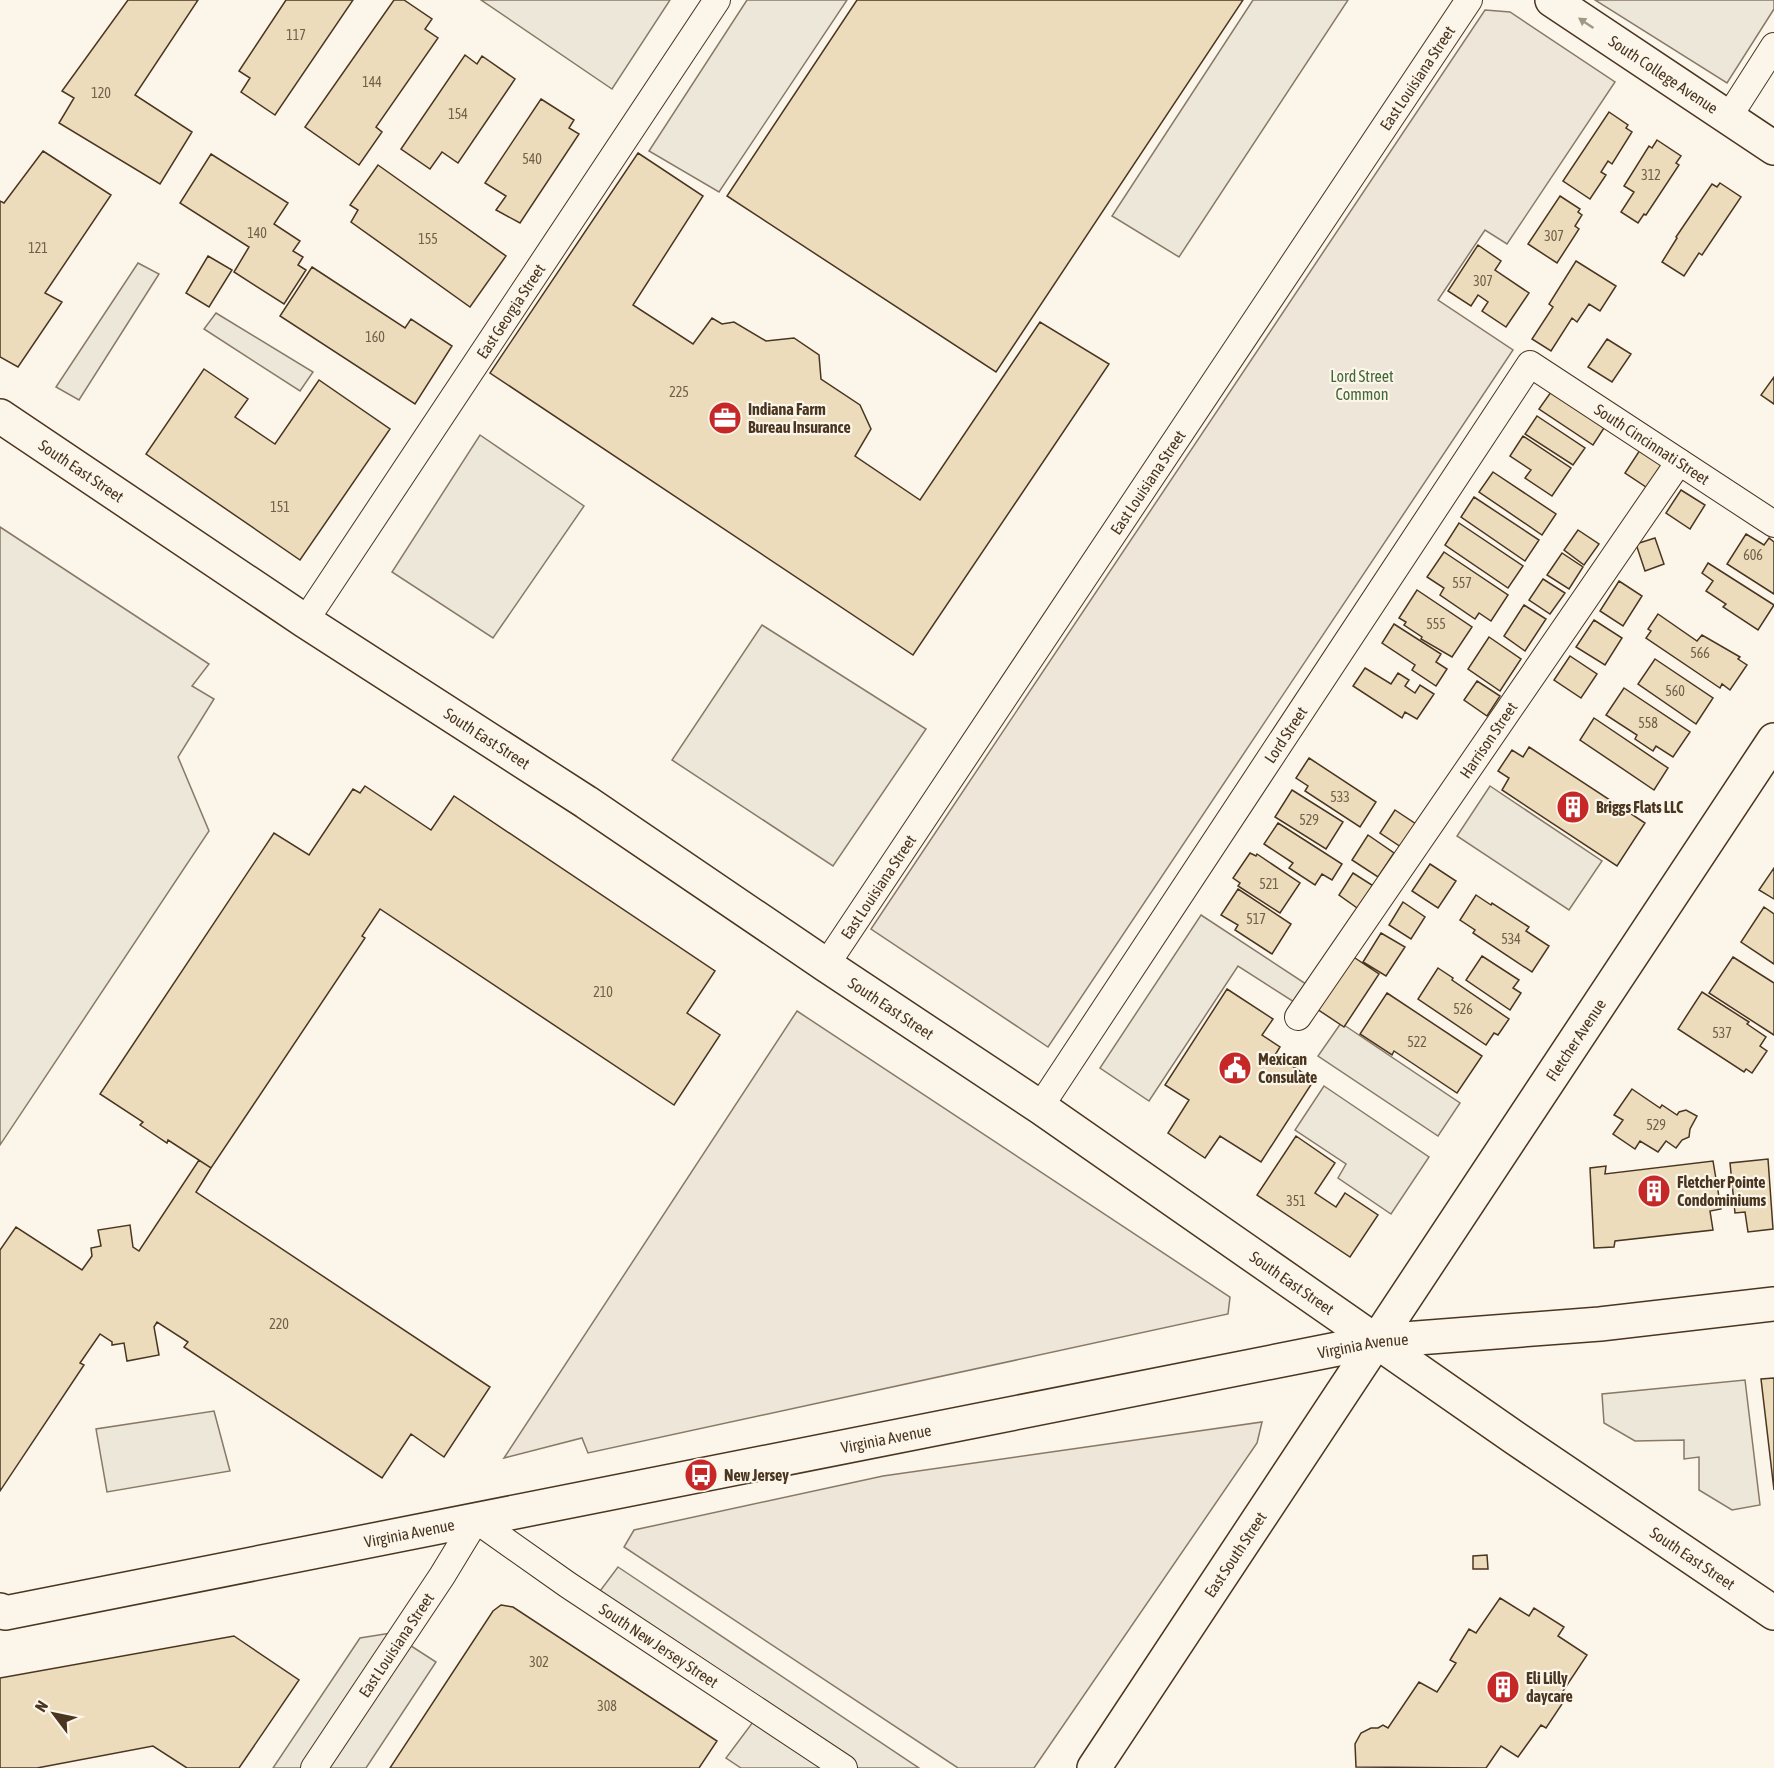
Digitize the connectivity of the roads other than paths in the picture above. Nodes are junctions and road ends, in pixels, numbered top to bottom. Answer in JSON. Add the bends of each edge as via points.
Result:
{"nodes":[{"id":1,"x":717,"y":0,"type":"edge"},
{"id":2,"x":1469,"y":0,"type":"edge"},
{"id":3,"x":1552,"y":0,"type":"edge"},
{"id":4,"x":1774,"y":46,"type":"edge"},
{"id":5,"x":1728,"y":118,"type":"junction"},
{"id":6,"x":1774,"y":148,"type":"edge"},
{"id":7,"x":1530,"y":364,"type":"joint"},
{"id":8,"x":0,"y":416,"type":"edge"},
{"id":9,"x":1679,"y":462,"type":"junction"},
{"id":10,"x":1774,"y":524,"type":"edge"},
{"id":11,"x":305,"y":621,"type":"junction"},
{"id":12,"x":1774,"y":740,"type":"edge"},
{"id":13,"x":826,"y":965,"type":"junction"},
{"id":14,"x":1298,"y":1017,"type":"dead end"},
{"id":15,"x":1040,"y":1107,"type":"junction"},
{"id":16,"x":1774,"y":1304,"type":"edge"},
{"id":17,"x":1378,"y":1341,"type":"junction"},
{"id":18,"x":476,"y":1520,"type":"junction"},
{"id":19,"x":1774,"y":1613,"type":"edge"},
{"id":20,"x":2,"y":1614,"type":"edge"},
{"id":21,"x":314,"y":1768,"type":"edge"},
{"id":22,"x":844,"y":1768,"type":"edge"},
{"id":23,"x":1094,"y":1768,"type":"edge"}],
"edges":[{"from":1,"to":11,"type":"street","name":"East Georgia Street"},
{"from":2,"to":13,"type":"street","name":"East Louisiana Street"},
{"from":5,"to":3,"type":"main road","name":"South College Avenue","one_way":true},
{"from":4,"to":5,"type":"street"},
{"from":5,"to":6,"type":"main road","name":"South College Avenue"},
{"from":7,"to":9,"type":"street","name":"South Cincinnati Street"},
{"from":7,"to":15,"type":"street","name":"Lord Street"},
{"from":8,"to":11,"type":"main road","name":"South East Street"},
{"from":9,"to":10,"type":"street","name":"South Cincinnati Street"},
{"from":9,"to":14,"type":"street","name":"Harrison Street"},
{"from":11,"to":13,"type":"main road","name":"South East Street","via":[[586,802]]},
{"from":12,"to":17,"type":"main road","name":"Fletcher Avenue"},
{"from":13,"to":15,"type":"main road","name":"South East Street"},
{"from":15,"to":17,"type":"main road","name":"South East Street"},
{"from":16,"to":17,"type":"main road","name":"Virginia Avenue","via":[[1600,1324]]},
{"from":17,"to":18,"type":"main road","name":"Virginia Avenue"},
{"from":17,"to":19,"type":"main road","name":"South East Street"},
{"from":17,"to":23,"type":"main road","name":"East South Street"},
{"from":18,"to":20,"type":"main road","name":"Virginia Avenue"},
{"from":18,"to":21,"type":"street","name":"East Louisiana Street"},
{"from":18,"to":22,"type":"street","name":"South New Jersey Street"}]}
